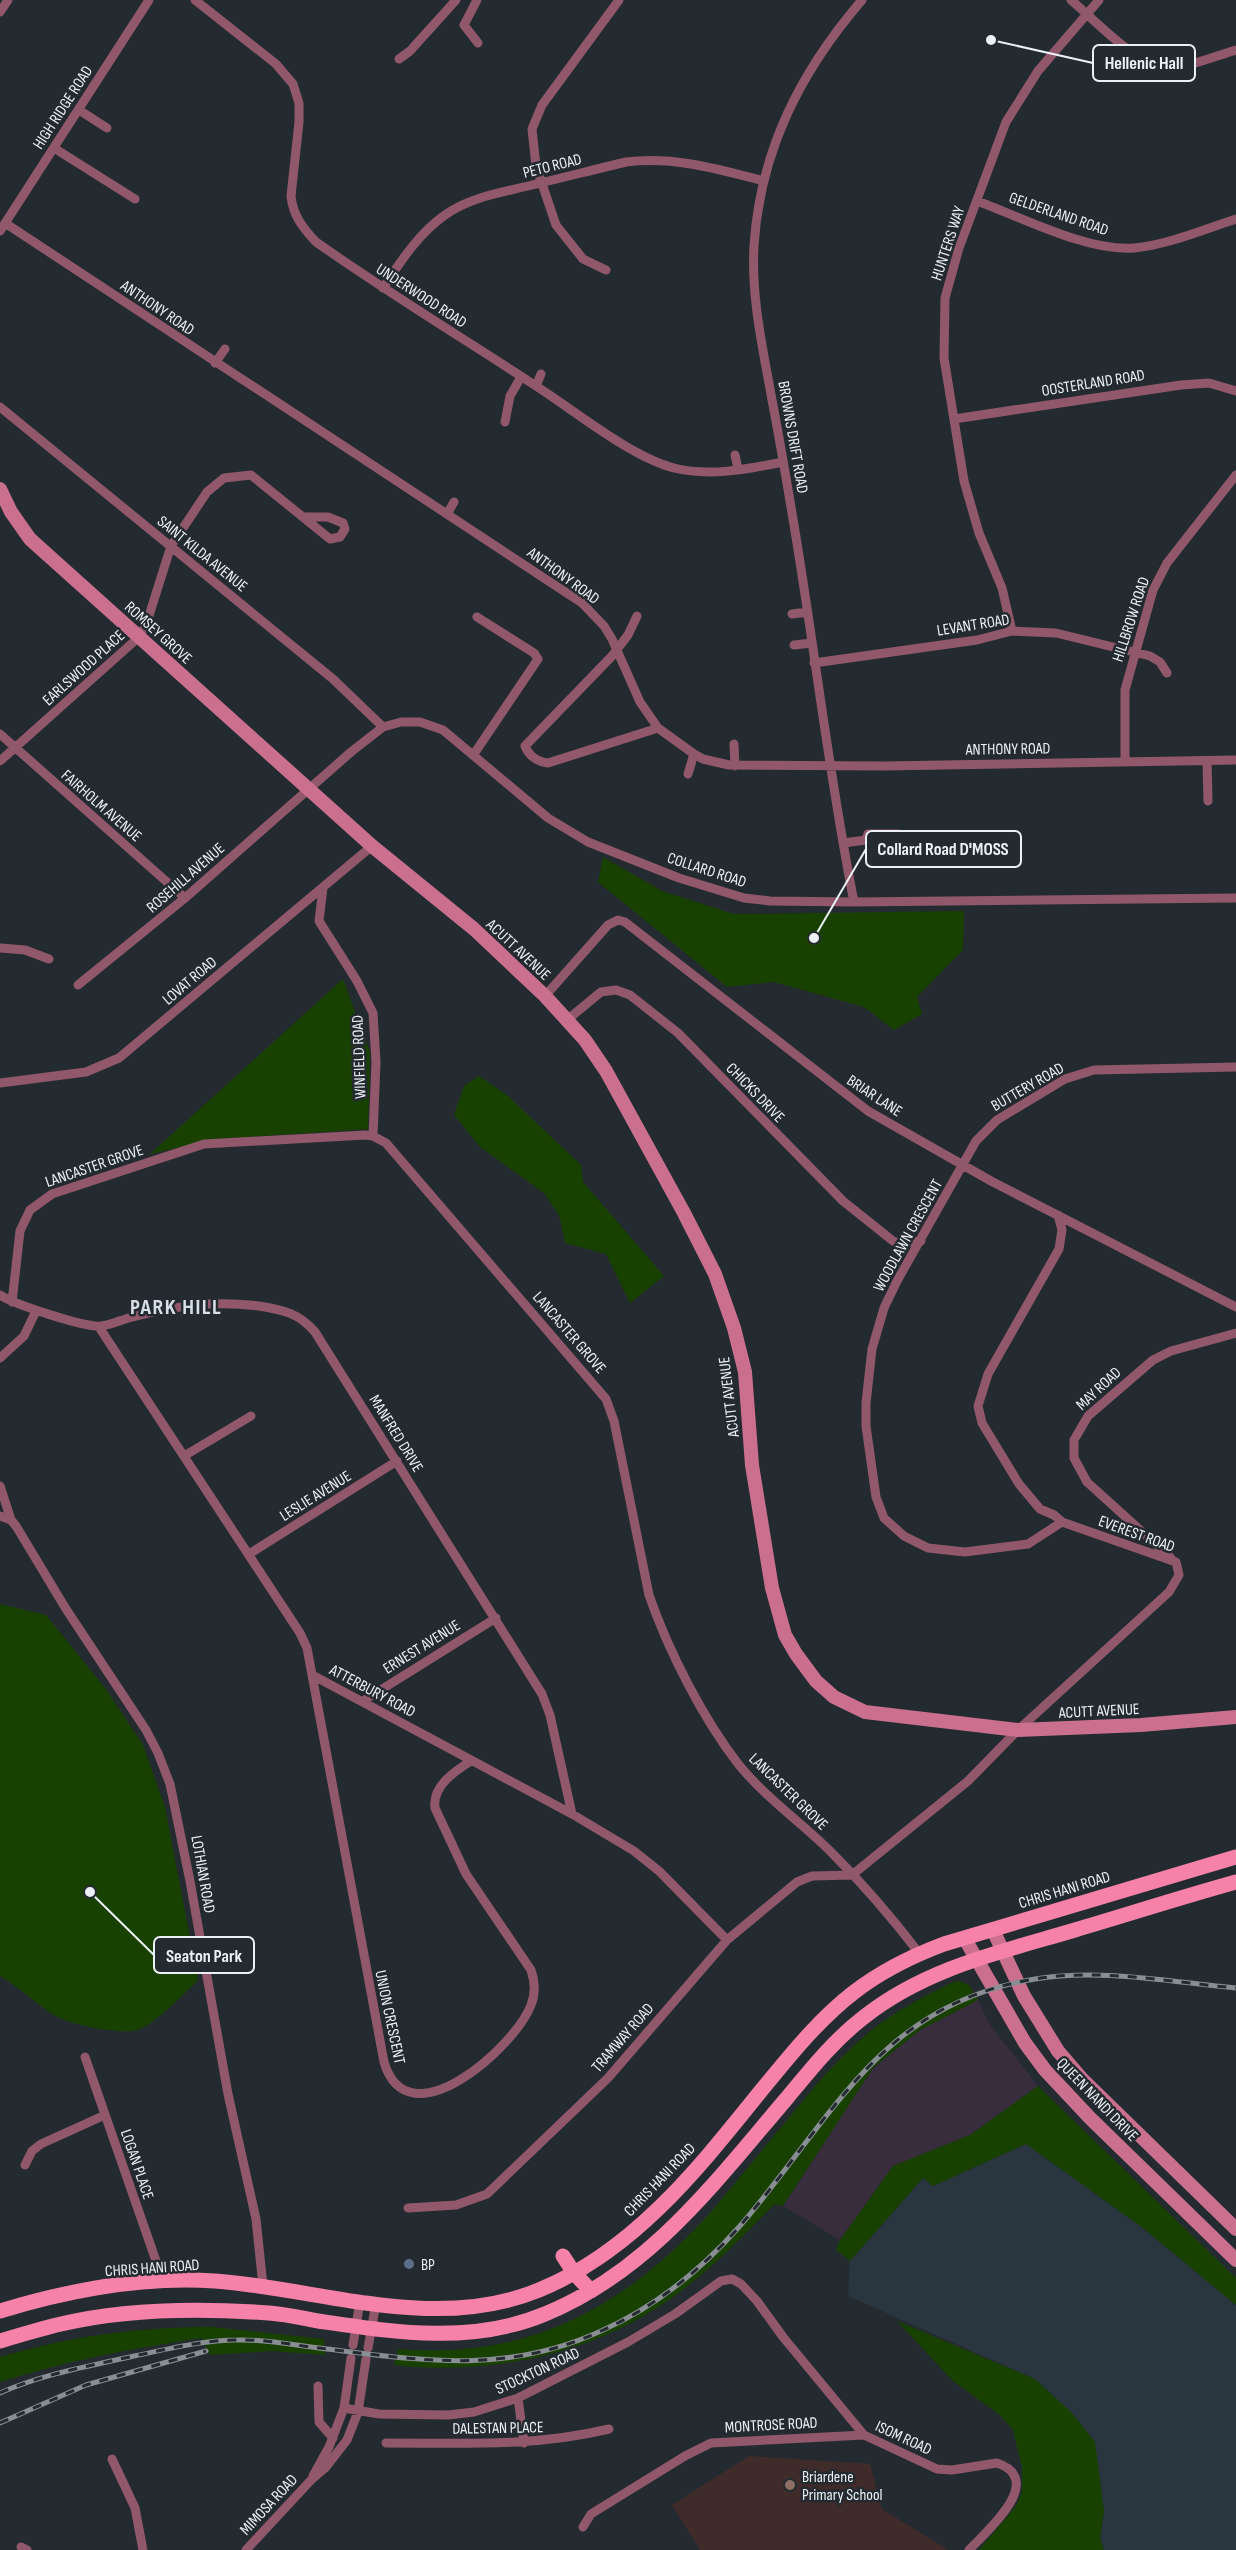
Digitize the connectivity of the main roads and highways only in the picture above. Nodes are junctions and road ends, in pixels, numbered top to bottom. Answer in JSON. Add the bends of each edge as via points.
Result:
{"nodes":[{"id":1,"x":1236,"y":1857,"type":"edge"},
{"id":2,"x":1236,"y":1882,"type":"edge"},
{"id":3,"x":740,"y":2118,"type":"junction"},
{"id":4,"x":744,"y":2148,"type":"junction"},
{"id":5,"x":563,"y":2256,"type":"dead end"},
{"id":6,"x":574,"y":2273,"type":"junction"},
{"id":7,"x":591,"y":2291,"type":"junction"},
{"id":8,"x":0,"y":2312,"type":"edge"},
{"id":9,"x":0,"y":2341,"type":"edge"}],
"edges":[{"from":1,"to":3,"type":"main road","name":"CHRIS HANI ROAD","via":[[919,1953],[846,1999],[789,2056]]},
{"from":2,"to":4,"type":"main road","via":[[953,1966],[918,1982],[864,2016],[820,2058]]},
{"from":3,"to":4,"type":"main road","via":[[746,2126]]},
{"from":3,"to":6,"type":"main road","name":"CHRIS HANI ROAD","via":[[659,2209],[629,2236]]},
{"from":4,"to":7,"type":"main road","via":[[664,2237]]},
{"from":5,"to":6,"type":"main road"},
{"from":6,"to":7,"type":"main road"},
{"from":6,"to":8,"type":"main road","name":"CHRIS HANI ROAD","via":[[537,2291],[489,2306],[436,2310],[196,2280],[85,2290]]},
{"from":7,"to":9,"type":"main road","via":[[540,2316],[468,2332],[429,2334],[371,2329],[272,2313],[167,2311],[61,2324]]}]}
